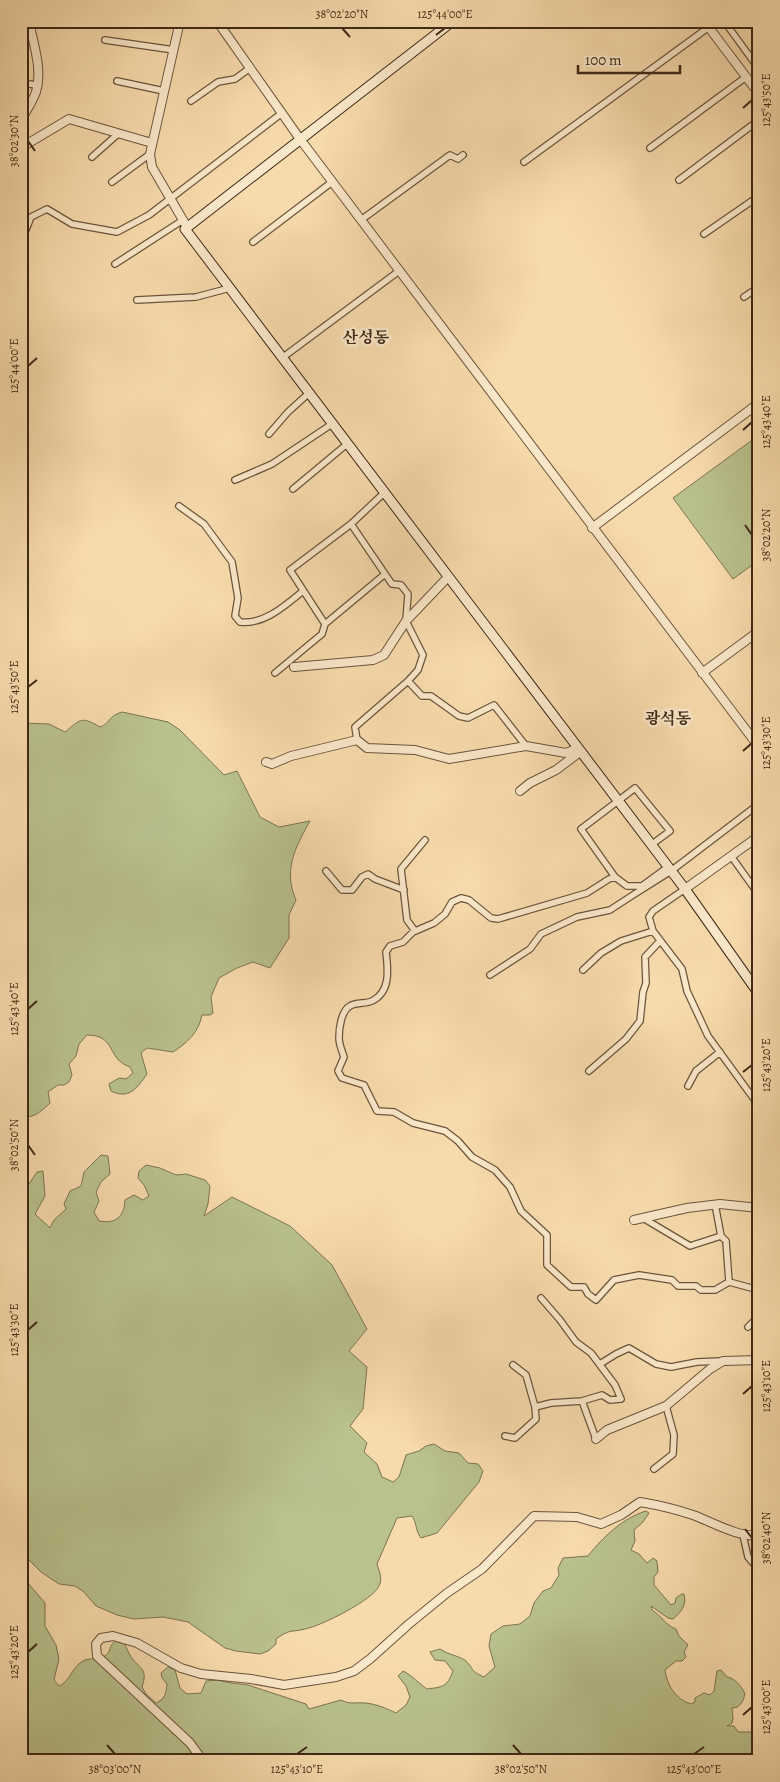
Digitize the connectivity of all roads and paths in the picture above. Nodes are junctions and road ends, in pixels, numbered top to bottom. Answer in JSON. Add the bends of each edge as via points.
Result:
{"nodes":[{"id":1,"x":29,"y":21,"type":"edge"},
{"id":2,"x":180,"y":21,"type":"edge"},
{"id":3,"x":217,"y":21,"type":"edge"},
{"id":4,"x":453,"y":21,"type":"edge"},
{"id":5,"x":724,"y":21,"type":"edge"},
{"id":6,"x":706,"y":24,"type":"edge"},
{"id":7,"x":105,"y":40,"type":"dead end"},
{"id":8,"x":174,"y":50,"type":"junction"},
{"id":9,"x":250,"y":68,"type":"junction"},
{"id":10,"x":759,"y":69,"type":"edge"},
{"id":11,"x":746,"y":76,"type":"junction"},
{"id":12,"x":117,"y":81,"type":"dead end"},
{"id":13,"x":21,"y":83,"type":"edge"},
{"id":14,"x":37,"y":85,"type":"junction"},
{"id":15,"x":164,"y":91,"type":"junction"},
{"id":16,"x":759,"y":94,"type":"edge"},
{"id":17,"x":191,"y":101,"type":"dead end"},
{"id":18,"x":282,"y":113,"type":"junction"},
{"id":19,"x":21,"y":120,"type":"edge"},
{"id":20,"x":759,"y":120,"type":"edge"},
{"id":21,"x":119,"y":133,"type":"junction"},
{"id":22,"x":300,"y":139,"type":"junction"},
{"id":23,"x":21,"y":143,"type":"edge"},
{"id":24,"x":152,"y":143,"type":"junction"},
{"id":25,"x":650,"y":148,"type":"dead end"},
{"id":26,"x":150,"y":154,"type":"junction"},
{"id":27,"x":463,"y":155,"type":"dead end"},
{"id":28,"x":92,"y":157,"type":"dead end"},
{"id":29,"x":524,"y":162,"type":"dead end"},
{"id":30,"x":679,"y":180,"type":"dead end"},
{"id":31,"x":112,"y":182,"type":"dead end"},
{"id":32,"x":332,"y":182,"type":"junction"},
{"id":33,"x":759,"y":196,"type":"edge"},
{"id":34,"x":171,"y":199,"type":"junction"},
{"id":35,"x":361,"y":220,"type":"junction"},
{"id":36,"x":185,"y":224,"type":"junction"},
{"id":37,"x":704,"y":234,"type":"dead end"},
{"id":38,"x":21,"y":242,"type":"edge"},
{"id":39,"x":253,"y":242,"type":"dead end"},
{"id":40,"x":115,"y":264,"type":"dead end"},
{"id":41,"x":399,"y":271,"type":"junction"},
{"id":42,"x":759,"y":287,"type":"edge"},
{"id":43,"x":230,"y":288,"type":"junction"},
{"id":44,"x":744,"y":297,"type":"dead end"},
{"id":45,"x":137,"y":300,"type":"dead end"},
{"id":46,"x":282,"y":358,"type":"junction"},
{"id":47,"x":309,"y":393,"type":"junction"},
{"id":48,"x":759,"y":403,"type":"edge"},
{"id":49,"x":332,"y":424,"type":"junction"},
{"id":50,"x":269,"y":434,"type":"dead end"},
{"id":51,"x":347,"y":444,"type":"junction"},
{"id":52,"x":235,"y":480,"type":"dead end"},
{"id":53,"x":293,"y":489,"type":"dead end"},
{"id":54,"x":384,"y":493,"type":"junction"},
{"id":55,"x":179,"y":506,"type":"dead end"},
{"id":56,"x":351,"y":524,"type":"junction"},
{"id":57,"x":592,"y":528,"type":"junction"},
{"id":58,"x":385,"y":574,"type":"junction"},
{"id":59,"x":448,"y":576,"type":"junction"},
{"id":60,"x":303,"y":590,"type":"junction"},
{"id":61,"x":406,"y":621,"type":"junction"},
{"id":62,"x":325,"y":624,"type":"junction"},
{"id":63,"x":759,"y":631,"type":"edge"},
{"id":64,"x":294,"y":667,"type":"dead end"},
{"id":65,"x":275,"y":673,"type":"dead end"},
{"id":66,"x":702,"y":673,"type":"junction"},
{"id":67,"x":408,"y":681,"type":"junction"},
{"id":68,"x":358,"y":740,"type":"junction"},
{"id":69,"x":526,"y":746,"type":"junction"},
{"id":70,"x":759,"y":748,"type":"edge"},
{"id":71,"x":579,"y":750,"type":"junction"},
{"id":72,"x":266,"y":762,"type":"dead end"},
{"id":73,"x":520,"y":791,"type":"dead end"},
{"id":74,"x":618,"y":802,"type":"junction"},
{"id":75,"x":759,"y":804,"type":"edge"},
{"id":76,"x":759,"y":836,"type":"edge"},
{"id":77,"x":425,"y":840,"type":"dead end"},
{"id":78,"x":651,"y":846,"type":"junction"},
{"id":79,"x":731,"y":856,"type":"junction"},
{"id":80,"x":669,"y":869,"type":"junction"},
{"id":81,"x":326,"y":871,"type":"dead end"},
{"id":82,"x":615,"y":877,"type":"junction"},
{"id":83,"x":684,"y":889,"type":"junction"},
{"id":84,"x":404,"y":890,"type":"junction"},
{"id":85,"x":759,"y":895,"type":"edge"},
{"id":86,"x":415,"y":931,"type":"junction"},
{"id":87,"x":653,"y":931,"type":"junction"},
{"id":88,"x":660,"y":941,"type":"junction"},
{"id":89,"x":583,"y":970,"type":"dead end"},
{"id":90,"x":490,"y":975,"type":"dead end"},
{"id":91,"x":759,"y":994,"type":"edge"},
{"id":92,"x":720,"y":1052,"type":"junction"},
{"id":93,"x":589,"y":1071,"type":"dead end"},
{"id":94,"x":688,"y":1086,"type":"dead end"},
{"id":95,"x":759,"y":1106,"type":"edge"},
{"id":96,"x":715,"y":1204,"type":"junction"},
{"id":97,"x":759,"y":1208,"type":"edge"},
{"id":98,"x":643,"y":1218,"type":"junction"},
{"id":99,"x":634,"y":1220,"type":"dead end"},
{"id":100,"x":721,"y":1236,"type":"junction"},
{"id":101,"x":729,"y":1282,"type":"junction"},
{"id":102,"x":759,"y":1290,"type":"edge"},
{"id":103,"x":540,"y":1298,"type":"dead end"},
{"id":104,"x":759,"y":1316,"type":"edge"},
{"id":105,"x":748,"y":1327,"type":"dead end"},
{"id":106,"x":759,"y":1360,"type":"edge"},
{"id":107,"x":723,"y":1361,"type":"junction"},
{"id":108,"x":600,"y":1364,"type":"junction"},
{"id":109,"x":514,"y":1365,"type":"dead end"},
{"id":110,"x":582,"y":1401,"type":"junction"},
{"id":111,"x":666,"y":1406,"type":"junction"},
{"id":112,"x":535,"y":1407,"type":"junction"},
{"id":113,"x":505,"y":1436,"type":"dead end"},
{"id":114,"x":596,"y":1439,"type":"joint"},
{"id":115,"x":654,"y":1469,"type":"dead end"},
{"id":116,"x":743,"y":1535,"type":"junction"},
{"id":117,"x":759,"y":1536,"type":"edge"},
{"id":118,"x":759,"y":1570,"type":"edge"},
{"id":119,"x":203,"y":1761,"type":"edge"}],
"edges":[{"from":1,"to":14,"type":"street","via":[[38,68]]},
{"from":2,"to":8,"type":"street"},
{"from":3,"to":9,"type":"street"},
{"from":4,"to":22,"type":"main road"},
{"from":5,"to":10,"type":"street"},
{"from":6,"to":11,"type":"street"},
{"from":6,"to":29,"type":"street"},
{"from":7,"to":8,"type":"street"},
{"from":8,"to":15,"type":"street"},
{"from":9,"to":17,"type":"street","via":[[235,79],[218,82]]},
{"from":9,"to":18,"type":"street"},
{"from":11,"to":16,"type":"street"},
{"from":11,"to":25,"type":"street"},
{"from":12,"to":15,"type":"street"},
{"from":13,"to":14,"type":"street"},
{"from":14,"to":19,"type":"street"},
{"from":15,"to":24,"type":"street"},
{"from":18,"to":22,"type":"street"},
{"from":18,"to":34,"type":"street"},
{"from":20,"to":30,"type":"street"},
{"from":21,"to":23,"type":"street","via":[[69,119],[27,144]]},
{"from":21,"to":24,"type":"street"},
{"from":21,"to":28,"type":"street"},
{"from":22,"to":32,"type":"street"},
{"from":22,"to":36,"type":"main road"},
{"from":24,"to":26,"type":"street"},
{"from":26,"to":31,"type":"street"},
{"from":26,"to":34,"type":"street","via":[[152,167]]},
{"from":27,"to":35,"type":"street","via":[[458,159],[450,155]]},
{"from":32,"to":35,"type":"street"},
{"from":32,"to":39,"type":"street"},
{"from":33,"to":37,"type":"street"},
{"from":34,"to":36,"type":"street"},
{"from":34,"to":38,"type":"street","via":[[117,232],[72,224],[47,209],[31,217]]},
{"from":35,"to":41,"type":"street"},
{"from":36,"to":40,"type":"street"},
{"from":36,"to":43,"type":"main road","via":[[184,229]]},
{"from":41,"to":46,"type":"street"},
{"from":41,"to":57,"type":"street"},
{"from":42,"to":44,"type":"street"},
{"from":43,"to":45,"type":"street","via":[[196,296]]},
{"from":43,"to":46,"type":"main road"},
{"from":46,"to":47,"type":"main road"},
{"from":47,"to":49,"type":"main road"},
{"from":47,"to":50,"type":"street"},
{"from":48,"to":57,"type":"street"},
{"from":49,"to":51,"type":"main road"},
{"from":49,"to":52,"type":"street","via":[[272,464]]},
{"from":51,"to":53,"type":"street"},
{"from":51,"to":54,"type":"main road"},
{"from":54,"to":56,"type":"street"},
{"from":54,"to":59,"type":"main road"},
{"from":55,"to":60,"type":"street","via":[[204,524],[232,562],[238,598],[235,616],[240,622],[249,623],[278,611]]},
{"from":56,"to":58,"type":"street"},
{"from":56,"to":60,"type":"street","via":[[290,570]]},
{"from":57,"to":66,"type":"street"},
{"from":58,"to":61,"type":"street","via":[[392,584],[400,585],[408,594]]},
{"from":58,"to":62,"type":"street"},
{"from":59,"to":61,"type":"street"},
{"from":59,"to":71,"type":"main road"},
{"from":60,"to":62,"type":"street"},
{"from":61,"to":64,"type":"street","via":[[384,655],[373,660]]},
{"from":61,"to":67,"type":"street","via":[[423,655],[418,670]]},
{"from":62,"to":65,"type":"street","via":[[322,634]]},
{"from":63,"to":66,"type":"street"},
{"from":66,"to":70,"type":"street"},
{"from":67,"to":68,"type":"street","via":[[355,727]]},
{"from":67,"to":69,"type":"street","via":[[422,696],[431,696],[459,716],[468,718],[494,705]]},
{"from":68,"to":69,"type":"street","via":[[367,748],[415,750],[449,760]]},
{"from":68,"to":72,"type":"street","via":[[291,756],[272,764]]},
{"from":69,"to":71,"type":"street","via":[[566,753]]},
{"from":71,"to":73,"type":"street","via":[[556,770]]},
{"from":71,"to":74,"type":"main road"},
{"from":74,"to":78,"type":"main road"},
{"from":74,"to":78,"type":"street","via":[[635,788],[670,831]]},
{"from":74,"to":82,"type":"street","via":[[581,830]]},
{"from":75,"to":80,"type":"street"},
{"from":76,"to":79,"type":"street"},
{"from":77,"to":84,"type":"street","via":[[401,869]]},
{"from":78,"to":80,"type":"main road"},
{"from":79,"to":83,"type":"street"},
{"from":79,"to":85,"type":"street"},
{"from":80,"to":82,"type":"street","via":[[642,886],[627,886]]},
{"from":80,"to":83,"type":"main road"},
{"from":80,"to":90,"type":"street","via":[[610,910],[577,917],[542,934],[530,949]]},
{"from":81,"to":84,"type":"street","via":[[342,890],[352,890],[368,874]]},
{"from":82,"to":86,"type":"street","via":[[587,894],[498,920],[461,898],[452,902],[434,923]]},
{"from":83,"to":87,"type":"street","via":[[653,911],[649,917]]},
{"from":83,"to":91,"type":"main road"},
{"from":84,"to":86,"type":"street","via":[[407,920]]},
{"from":86,"to":101,"type":"street","via":[[403,942],[390,946],[386,952],[388,974],[382,992],[372,1000],[349,1006],[344,1012],[339,1040],[344,1057],[338,1071],[342,1078],[364,1085],[377,1111],[394,1112],[413,1123],[444,1131],[472,1157],[495,1170],[510,1187],[521,1211],[547,1235],[547,1265],[571,1288],[584,1287],[596,1300],[614,1280],[639,1274],[672,1280],[678,1286],[696,1286],[701,1290],[715,1290]]},
{"from":87,"to":88,"type":"street"},
{"from":87,"to":89,"type":"street","via":[[622,941],[601,953]]},
{"from":88,"to":92,"type":"street","via":[[682,969],[691,1000],[708,1036]]},
{"from":88,"to":93,"type":"street","via":[[646,957],[640,1021],[626,1039]]},
{"from":92,"to":94,"type":"street","via":[[696,1071]]},
{"from":92,"to":95,"type":"street"},
{"from":96,"to":97,"type":"street"},
{"from":96,"to":98,"type":"street"},
{"from":96,"to":100,"type":"street"},
{"from":98,"to":99,"type":"street"},
{"from":98,"to":100,"type":"street","via":[[690,1246]]},
{"from":100,"to":101,"type":"street","via":[[726,1241]]},
{"from":101,"to":102,"type":"street"},
{"from":103,"to":108,"type":"street","via":[[576,1342]]},
{"from":104,"to":105,"type":"street"},
{"from":106,"to":107,"type":"street"},
{"from":107,"to":108,"type":"street","via":[[671,1367],[656,1364],[629,1348]]},
{"from":107,"to":111,"type":"street"},
{"from":108,"to":110,"type":"street","via":[[616,1385],[621,1399],[610,1400],[602,1395]]},
{"from":109,"to":112,"type":"street","via":[[526,1375]]},
{"from":110,"to":112,"type":"street"},
{"from":110,"to":114,"type":"street"},
{"from":111,"to":114,"type":"street","via":[[607,1430]]},
{"from":111,"to":115,"type":"street","via":[[674,1435],[673,1454]]},
{"from":112,"to":113,"type":"street","via":[[536,1419],[515,1438]]},
{"from":116,"to":117,"type":"street"},
{"from":116,"to":118,"type":"street","via":[[748,1557]]},
{"from":116,"to":119,"type":"street","via":[[663,1506],[640,1502],[601,1524],[577,1517],[534,1516],[482,1569],[416,1618],[354,1671],[336,1677],[284,1685],[201,1674],[168,1662],[137,1643],[113,1636],[101,1638],[96,1644],[96,1656],[190,1743]]}]}
